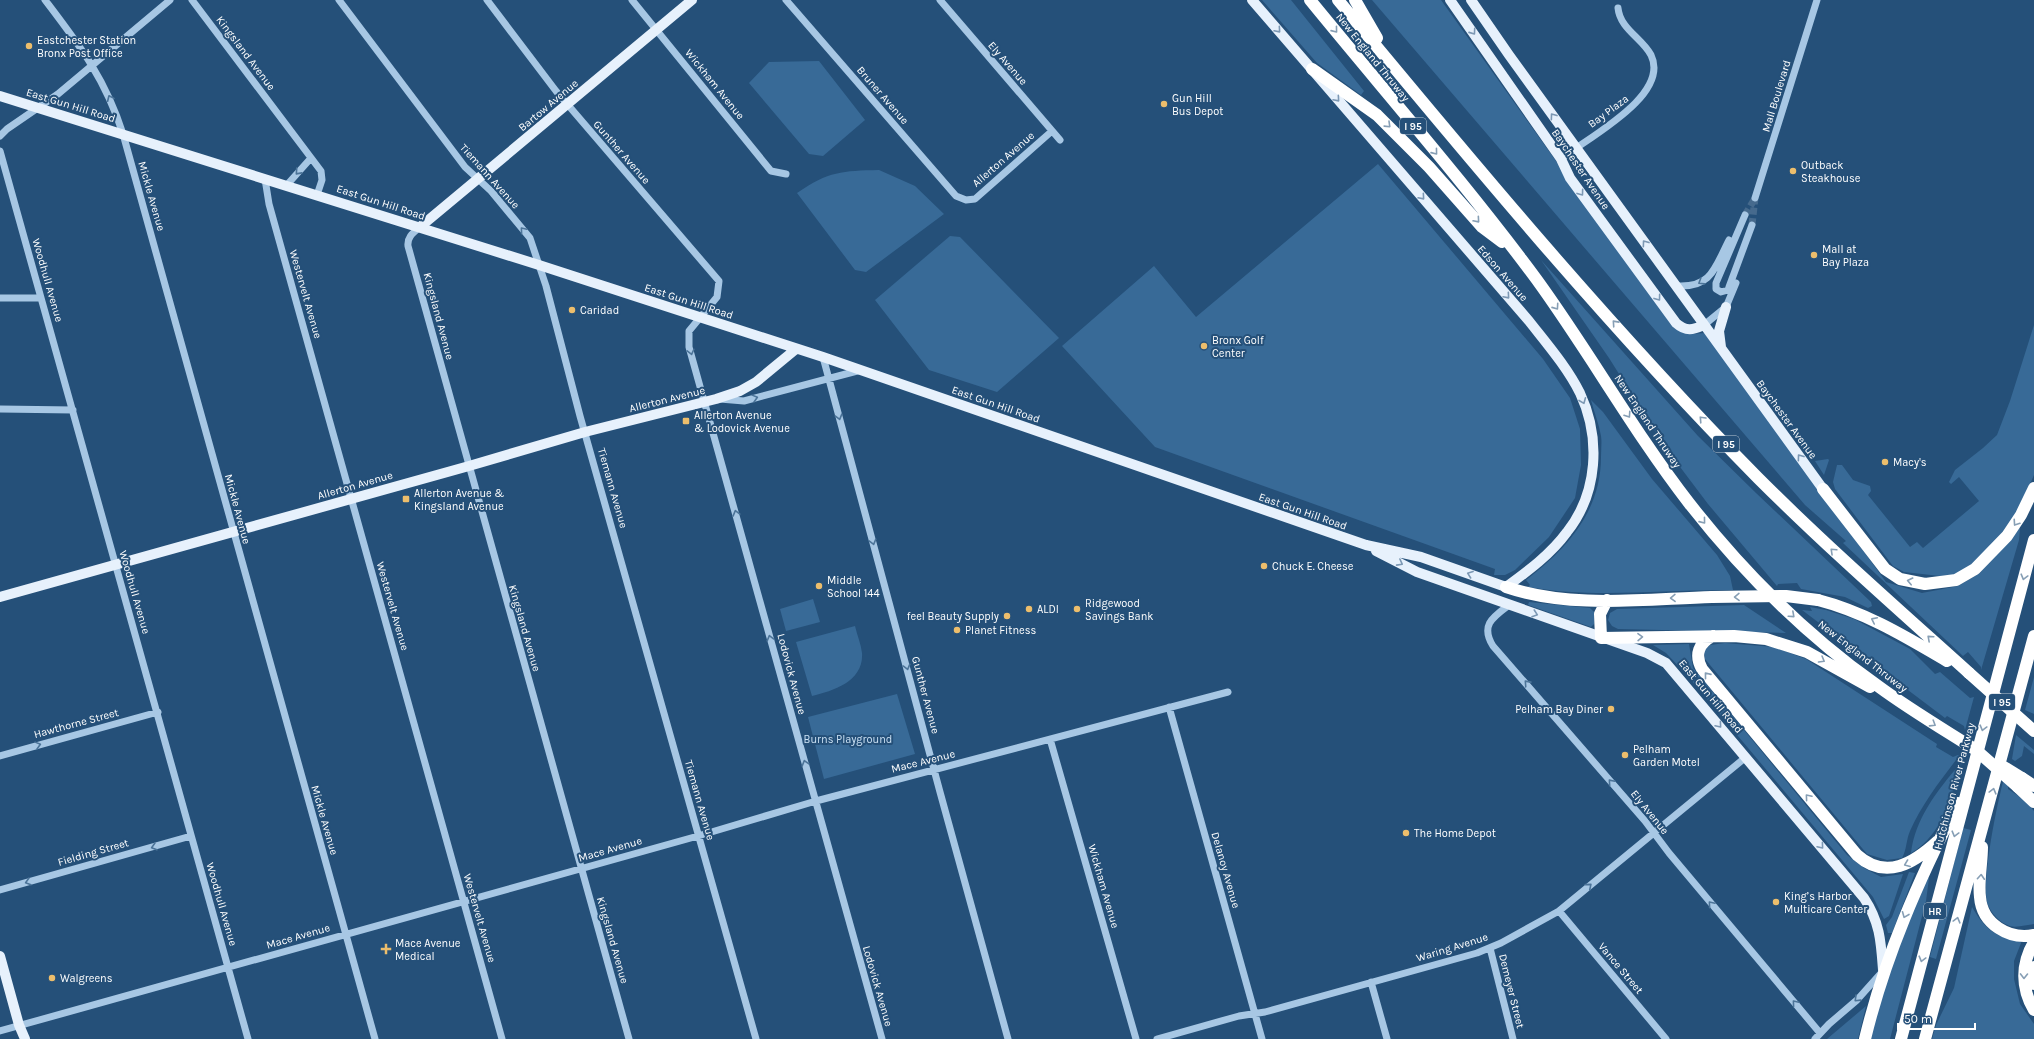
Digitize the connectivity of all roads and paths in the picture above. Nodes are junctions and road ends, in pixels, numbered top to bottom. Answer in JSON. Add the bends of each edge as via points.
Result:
{"nodes":[{"id":1,"x":45,"y":0,"type":"edge"},
{"id":2,"x":170,"y":0,"type":"edge"},
{"id":3,"x":192,"y":0,"type":"edge"},
{"id":4,"x":339,"y":0,"type":"edge"},
{"id":5,"x":487,"y":0,"type":"edge"},
{"id":6,"x":632,"y":0,"type":"edge"},
{"id":7,"x":692,"y":0,"type":"edge"},
{"id":8,"x":786,"y":0,"type":"edge"},
{"id":9,"x":940,"y":0,"type":"edge"},
{"id":10,"x":1252,"y":0,"type":"edge"},
{"id":11,"x":1310,"y":0,"type":"edge"},
{"id":12,"x":1338,"y":0,"type":"edge"},
{"id":13,"x":1355,"y":0,"type":"edge"},
{"id":14,"x":1450,"y":0,"type":"edge"},
{"id":15,"x":1471,"y":0,"type":"edge"},
{"id":16,"x":1817,"y":0,"type":"edge"},
{"id":17,"x":1618,"y":8,"type":"dead end"},
{"id":18,"x":656,"y":30,"type":"junction"},
{"id":19,"x":93,"y":64,"type":"junction"},
{"id":20,"x":1392,"y":66,"type":"junction"},
{"id":21,"x":1312,"y":69,"type":"junction"},
{"id":22,"x":0,"y":96,"type":"edge"},
{"id":23,"x":567,"y":105,"type":"junction"},
{"id":24,"x":38,"y":107,"type":"junction"},
{"id":25,"x":1052,"y":131,"type":"junction"},
{"id":26,"x":123,"y":134,"type":"junction"},
{"id":27,"x":0,"y":136,"type":"edge"},
{"id":28,"x":1060,"y":140,"type":"dead end"},
{"id":29,"x":1576,"y":147,"type":"junction"},
{"id":30,"x":0,"y":150,"type":"edge"},
{"id":31,"x":312,"y":158,"type":"junction"},
{"id":32,"x":1561,"y":159,"type":"junction"},
{"id":33,"x":786,"y":174,"type":"dead end"},
{"id":34,"x":265,"y":179,"type":"junction"},
{"id":35,"x":478,"y":180,"type":"junction"},
{"id":36,"x":286,"y":186,"type":"junction"},
{"id":37,"x":317,"y":195,"type":"junction"},
{"id":38,"x":1755,"y":198,"type":"tunnel mouth"},
{"id":39,"x":966,"y":200,"type":"joint"},
{"id":40,"x":420,"y":227,"type":"junction"},
{"id":41,"x":1516,"y":253,"type":"junction"},
{"id":42,"x":539,"y":265,"type":"junction"},
{"id":43,"x":1677,"y":286,"type":"junction"},
{"id":44,"x":0,"y":298,"type":"edge"},
{"id":45,"x":42,"y":298,"type":"junction"},
{"id":46,"x":1726,"y":307,"type":"junction"},
{"id":47,"x":699,"y":317,"type":"junction"},
{"id":48,"x":1704,"y":325,"type":"junction"},
{"id":49,"x":796,"y":349,"type":"junction"},
{"id":50,"x":1722,"y":349,"type":"junction"},
{"id":51,"x":823,"y":357,"type":"junction"},
{"id":52,"x":861,"y":370,"type":"junction"},
{"id":53,"x":829,"y":379,"type":"junction"},
{"id":54,"x":716,"y":399,"type":"junction"},
{"id":55,"x":705,"y":401,"type":"junction"},
{"id":56,"x":0,"y":409,"type":"edge"},
{"id":57,"x":74,"y":410,"type":"junction"},
{"id":58,"x":585,"y":432,"type":"junction"},
{"id":59,"x":469,"y":466,"type":"junction"},
{"id":60,"x":2034,"y":488,"type":"edge"},
{"id":61,"x":1823,"y":489,"type":"joint"},
{"id":62,"x":351,"y":499,"type":"junction"},
{"id":63,"x":233,"y":532,"type":"junction"},
{"id":64,"x":2034,"y":540,"type":"edge"},
{"id":65,"x":1366,"y":545,"type":"junction"},
{"id":66,"x":116,"y":564,"type":"junction"},
{"id":67,"x":1506,"y":587,"type":"junction"},
{"id":68,"x":0,"y":597,"type":"edge"},
{"id":69,"x":1607,"y":600,"type":"junction"},
{"id":70,"x":1509,"y":605,"type":"junction"},
{"id":71,"x":1713,"y":636,"type":"junction"},
{"id":72,"x":2034,"y":636,"type":"edge"},
{"id":73,"x":1601,"y":638,"type":"junction"},
{"id":74,"x":1969,"y":673,"type":"junction"},
{"id":75,"x":1228,"y":692,"type":"dead end"},
{"id":76,"x":1169,"y":707,"type":"junction"},
{"id":77,"x":1913,"y":711,"type":"junction"},
{"id":78,"x":158,"y":712,"type":"junction"},
{"id":79,"x":2034,"y":731,"type":"edge"},
{"id":80,"x":1050,"y":738,"type":"junction"},
{"id":81,"x":0,"y":756,"type":"edge"},
{"id":82,"x":1746,"y":757,"type":"junction"},
{"id":83,"x":934,"y":770,"type":"junction"},
{"id":84,"x":1969,"y":782,"type":"junction"},
{"id":85,"x":2020,"y":782,"type":"junction"},
{"id":86,"x":2034,"y":786,"type":"edge"},
{"id":87,"x":816,"y":801,"type":"junction"},
{"id":88,"x":2034,"y":802,"type":"edge"},
{"id":89,"x":1982,"y":829,"type":"junction"},
{"id":90,"x":1654,"y":833,"type":"junction"},
{"id":91,"x":191,"y":836,"type":"junction"},
{"id":92,"x":698,"y":836,"type":"junction"},
{"id":93,"x":1938,"y":842,"type":"junction"},
{"id":94,"x":581,"y":868,"type":"junction"},
{"id":95,"x":0,"y":890,"type":"edge"},
{"id":96,"x":464,"y":901,"type":"junction"},
{"id":97,"x":1559,"y":911,"type":"junction"},
{"id":98,"x":346,"y":934,"type":"junction"},
{"id":99,"x":2034,"y":935,"type":"edge"},
{"id":100,"x":2034,"y":942,"type":"edge"},
{"id":101,"x":1490,"y":948,"type":"junction"},
{"id":102,"x":0,"y":956,"type":"edge"},
{"id":103,"x":228,"y":967,"type":"junction"},
{"id":104,"x":2034,"y":967,"type":"edge"},
{"id":105,"x":1883,"y":970,"type":"junction"},
{"id":106,"x":1371,"y":982,"type":"junction"},
{"id":107,"x":2034,"y":984,"type":"edge"},
{"id":108,"x":2034,"y":1010,"type":"edge"},
{"id":109,"x":1254,"y":1014,"type":"junction"},
{"id":110,"x":19,"y":1025,"type":"junction"},
{"id":111,"x":0,"y":1030,"type":"edge"},
{"id":112,"x":1820,"y":1033,"type":"junction"},
{"id":113,"x":25,"y":1039,"type":"edge"},
{"id":114,"x":248,"y":1039,"type":"edge"},
{"id":115,"x":375,"y":1039,"type":"edge"},
{"id":116,"x":502,"y":1039,"type":"edge"},
{"id":117,"x":629,"y":1039,"type":"edge"},
{"id":118,"x":756,"y":1039,"type":"edge"},
{"id":119,"x":882,"y":1039,"type":"edge"},
{"id":120,"x":1008,"y":1039,"type":"edge"},
{"id":121,"x":1136,"y":1039,"type":"edge"},
{"id":122,"x":1156,"y":1039,"type":"edge"},
{"id":123,"x":1262,"y":1039,"type":"edge"},
{"id":124,"x":1387,"y":1039,"type":"edge"},
{"id":125,"x":1513,"y":1039,"type":"edge"},
{"id":126,"x":1666,"y":1039,"type":"edge"},
{"id":127,"x":1815,"y":1039,"type":"edge"},
{"id":128,"x":1865,"y":1039,"type":"edge"},
{"id":129,"x":1901,"y":1039,"type":"edge"},
{"id":130,"x":1925,"y":1039,"type":"edge"}],
"edges":[{"from":1,"to":19,"type":"street","name":"Mickle Avenue"},
{"from":2,"to":19,"type":"street"},
{"from":3,"to":31,"type":"street","name":"Kingsland Avenue"},
{"from":4,"to":35,"type":"street","name":"Tiemann Avenue","via":[[465,168]]},
{"from":5,"to":23,"type":"street","name":"Gunther Avenue"},
{"from":6,"to":18,"type":"street","name":"Wickham Avenue"},
{"from":7,"to":18,"type":"main road","name":"Bartow Avenue"},
{"from":8,"to":39,"type":"street","name":"Bruner Avenue","via":[[956,196]]},
{"from":9,"to":25,"type":"street","name":"Ely Avenue"},
{"from":10,"to":21,"type":"main road","name":"Edson Avenue","one_way":true},
{"from":11,"to":41,"type":"highway","name":"New England Thruway","number":"I 95","one_way":true},
{"from":12,"to":20,"type":"highway","name":"New England Thruway","number":"I 95"},
{"from":13,"to":20,"type":"highway"},
{"from":14,"to":32,"type":"main road","name":"Baychester Avenue","one_way":true},
{"from":29,"to":15,"type":"main road","name":"Baychester Avenue","one_way":true},
{"from":16,"to":38,"type":"street","name":"Mall Boulevard"},
{"from":17,"to":29,"type":"street","name":"Bay Plaza","via":[[1626,27],[1651,55],[1651,78],[1643,96],[1632,108]]},
{"from":18,"to":23,"type":"main road","name":"Bartow Avenue"},
{"from":18,"to":33,"type":"street","name":"Wickham Avenue","via":[[771,171]]},
{"from":19,"to":24,"type":"street"},
{"from":26,"to":19,"type":"street","name":"Mickle Avenue","one_way":true},
{"from":74,"to":20,"type":"highway","name":"New England Thruway","number":"I 95","one_way":true,"via":[[1815,533],[1704,422],[1527,224]]},
{"from":21,"to":41,"type":"highway","one_way":true,"via":[[1377,115],[1429,166],[1482,227]]},
{"from":21,"to":67,"type":"main road","name":"Edson Avenue","one_way":true,"via":[[1529,321],[1573,382],[1584,402],[1592,427],[1594,447],[1590,484],[1582,509],[1558,543]]},
{"from":22,"to":24,"type":"main road","name":"East Gun Hill Road"},
{"from":23,"to":35,"type":"main road","name":"Bartow Avenue"},
{"from":23,"to":47,"type":"street","name":"Gunther Avenue","via":[[719,281],[719,294]]},
{"from":24,"to":26,"type":"main road","name":"East Gun Hill Road"},
{"from":24,"to":27,"type":"street"},
{"from":25,"to":28,"type":"street","name":"Ely Avenue"},
{"from":25,"to":39,"type":"street","name":"Allerton Avenue","via":[[975,199]]},
{"from":26,"to":34,"type":"main road","name":"East Gun Hill Road"},
{"from":26,"to":63,"type":"street","name":"Mickle Avenue"},
{"from":29,"to":32,"type":"street","name":"Bay Plaza"},
{"from":43,"to":29,"type":"main road","name":"Baychester Avenue","one_way":true},
{"from":30,"to":45,"type":"street","name":"Woodhull Avenue"},
{"from":31,"to":36,"type":"street","one_way":true},
{"from":31,"to":37,"type":"street","name":"Kingsland Avenue","via":[[321,171],[322,180]]},
{"from":32,"to":48,"type":"main road","name":"Baychester Avenue","one_way":true,"via":[[1570,178],[1676,323],[1685,330]]},
{"from":34,"to":36,"type":"main road","name":"East Gun Hill Road"},
{"from":34,"to":62,"type":"street","name":"Westervelt Avenue","via":[[269,204]]},
{"from":35,"to":40,"type":"main road","name":"Bartow Avenue"},
{"from":42,"to":35,"type":"street","name":"Tiemann Avenue","one_way":true,"via":[[530,238],[491,191]]},
{"from":36,"to":37,"type":"main road","name":"East Gun Hill Road"},
{"from":37,"to":40,"type":"main road","name":"East Gun Hill Road"},
{"from":40,"to":42,"type":"main road","name":"East Gun Hill Road"},
{"from":40,"to":59,"type":"street","name":"Kingsland Avenue","via":[[410,236],[408,246]]},
{"from":41,"to":77,"type":"highway","name":"New England Thruway","number":"I 95","one_way":true,"via":[[1561,315],[1664,470],[1730,552],[1762,587],[1815,636],[1877,686]]},
{"from":42,"to":47,"type":"main road","name":"East Gun Hill Road"},
{"from":42,"to":58,"type":"street","name":"Tiemann Avenue"},
{"from":46,"to":43,"type":"street","one_way":true,"via":[[1752,225],[1728,290],[1721,292],[1716,289],[1716,283],[1745,214],[1708,277],[1694,286]]},
{"from":43,"to":48,"type":"main road","name":"Baychester Avenue"},
{"from":44,"to":45,"type":"street"},
{"from":45,"to":57,"type":"street","name":"Woodhull Avenue"},
{"from":46,"to":48,"type":"street"},
{"from":46,"to":50,"type":"main road","via":[[1719,331]]},
{"from":47,"to":49,"type":"main road","name":"East Gun Hill Road"},
{"from":47,"to":55,"type":"street","name":"Lodovick Avenue","one_way":true,"via":[[689,331],[689,339]]},
{"from":48,"to":50,"type":"main road","name":"Baychester Avenue"},
{"from":49,"to":51,"type":"main road","name":"East Gun Hill Road"},
{"from":49,"to":54,"type":"main road","name":"Allerton Avenue","via":[[756,382],[740,391]]},
{"from":61,"to":50,"type":"main road","name":"Baychester Avenue","one_way":true},
{"from":51,"to":52,"type":"main road","name":"East Gun Hill Road"},
{"from":51,"to":53,"type":"street","name":"Gunther Avenue"},
{"from":52,"to":53,"type":"street","name":"Allerton Avenue"},
{"from":52,"to":65,"type":"main road","name":"East Gun Hill Road"},
{"from":54,"to":53,"type":"street","name":"Allerton Avenue","one_way":true,"via":[[744,401]]},
{"from":53,"to":83,"type":"street","name":"Gunther Avenue","one_way":true},
{"from":54,"to":55,"type":"main road","name":"Allerton Avenue"},
{"from":55,"to":58,"type":"main road","name":"Allerton Avenue"},
{"from":87,"to":55,"type":"street","name":"Lodovick Avenue","one_way":true},
{"from":56,"to":57,"type":"street"},
{"from":57,"to":66,"type":"street","name":"Woodhull Avenue"},
{"from":58,"to":59,"type":"main road","name":"Allerton Avenue"},
{"from":58,"to":92,"type":"street","name":"Tiemann Avenue"},
{"from":59,"to":62,"type":"main road","name":"Allerton Avenue"},
{"from":59,"to":94,"type":"street","name":"Kingsland Avenue"},
{"from":60,"to":61,"type":"highway","one_way":true,"via":[[2007,536],[1975,569],[1956,580],[1925,584],[1900,578],[1885,569]]},
{"from":62,"to":63,"type":"main road","name":"Allerton Avenue"},
{"from":62,"to":96,"type":"street","name":"Westervelt Avenue"},
{"from":63,"to":66,"type":"main road","name":"Allerton Avenue"},
{"from":63,"to":98,"type":"street","name":"Mickle Avenue"},
{"from":64,"to":84,"type":"highway","name":"Hutchinson River Parkway","number":"HR","one_way":true},
{"from":67,"to":65,"type":"main road","name":"East Gun Hill Road","one_way":true,"via":[[1421,557]]},
{"from":65,"to":70,"type":"main road","name":"East Gun Hill Road","one_way":true,"via":[[1417,572]]},
{"from":66,"to":68,"type":"main road","name":"Allerton Avenue"},
{"from":66,"to":78,"type":"street","name":"Woodhull Avenue"},
{"from":67,"to":69,"type":"highway","via":[[1545,597]]},
{"from":69,"to":73,"type":"highway","via":[[1600,614]]},
{"from":74,"to":69,"type":"highway","one_way":true,"bridge":true,"via":[[1870,618],[1818,600],[1786,596]]},
{"from":70,"to":73,"type":"main road","name":"East Gun Hill Road","one_way":true},
{"from":90,"to":70,"type":"street","name":"Ely Avenue","one_way":true,"via":[[1493,646],[1488,635],[1489,624],[1493,617]]},
{"from":73,"to":71,"type":"highway","one_way":true},
{"from":71,"to":77,"type":"highway","one_way":true,"via":[[1755,637],[1788,644]]},
{"from":93,"to":71,"type":"highway","one_way":true,"via":[[1916,859],[1899,867],[1878,867],[1857,855],[1702,668],[1698,660],[1698,650],[1703,642]]},
{"from":89,"to":72,"type":"highway","number":"HR","one_way":true},
{"from":73,"to":82,"type":"main road","name":"East Gun Hill Road","one_way":true,"via":[[1647,652],[1666,663]]},
{"from":74,"to":79,"type":"highway","name":"New England Thruway","number":"I 95","bridge":true},
{"from":75,"to":76,"type":"street","name":"Mace Avenue"},
{"from":76,"to":80,"type":"street","name":"Mace Avenue"},
{"from":76,"to":109,"type":"street","name":"Delanoy Avenue"},
{"from":77,"to":85,"type":"highway","name":"New England Thruway","number":"I 95","one_way":true,"bridge":true,"via":[[1976,750]]},
{"from":81,"to":78,"type":"street","name":"Hawthorne Street","one_way":true},
{"from":78,"to":91,"type":"street","name":"Woodhull Avenue"},
{"from":80,"to":83,"type":"street","name":"Mace Avenue"},
{"from":80,"to":121,"type":"street","name":"Wickham Avenue"},
{"from":82,"to":90,"type":"street","name":"Waring Avenue"},
{"from":82,"to":105,"type":"main road","name":"East Gun Hill Road","one_way":true,"via":[[1868,904],[1878,927]]},
{"from":83,"to":87,"type":"street","name":"Mace Avenue"},
{"from":83,"to":120,"type":"street","name":"Gunther Avenue"},
{"from":84,"to":93,"type":"highway"},
{"from":84,"to":129,"type":"highway","name":"Hutchinson River Parkway","number":"HR","one_way":true},
{"from":85,"to":86,"type":"highway","name":"New England Thruway","number":"I 95"},
{"from":85,"to":88,"type":"highway"},
{"from":87,"to":92,"type":"street","name":"Mace Avenue"},
{"from":87,"to":119,"type":"street","name":"Lodovick Avenue"},
{"from":99,"to":89,"type":"highway","one_way":true,"via":[[2018,936],[2005,932],[1992,923],[1984,911],[1980,898]]},
{"from":130,"to":89,"type":"highway","number":"HR","one_way":true},
{"from":97,"to":90,"type":"street","name":"Waring Avenue","one_way":true},
{"from":112,"to":90,"type":"street","name":"Ely Avenue","one_way":true},
{"from":91,"to":95,"type":"street","name":"Fielding Street","one_way":true},
{"from":91,"to":103,"type":"street","name":"Woodhull Avenue"},
{"from":92,"to":94,"type":"street","name":"Mace Avenue"},
{"from":92,"to":118,"type":"street","name":"Tiemann Avenue"},
{"from":93,"to":105,"type":"highway","one_way":true},
{"from":94,"to":96,"type":"street","name":"Mace Avenue"},
{"from":94,"to":117,"type":"street","name":"Kingsland Avenue"},
{"from":96,"to":98,"type":"street","name":"Mace Avenue"},
{"from":96,"to":116,"type":"street","name":"Westervelt Avenue"},
{"from":97,"to":101,"type":"street","name":"Waring Avenue"},
{"from":97,"to":126,"type":"street","name":"Vance Street"},
{"from":98,"to":103,"type":"street","name":"Mace Avenue"},
{"from":98,"to":115,"type":"street","name":"Mickle Avenue"},
{"from":100,"to":108,"type":"highway","one_way":true,"via":[[2027,956],[2024,976],[2026,992]]},
{"from":101,"to":106,"type":"street","name":"Waring Avenue"},
{"from":101,"to":125,"type":"street","name":"Demeyer Street"},
{"from":102,"to":110,"type":"main road"},
{"from":103,"to":110,"type":"street","name":"Mace Avenue"},
{"from":103,"to":114,"type":"street","name":"Woodhull Avenue"},
{"from":104,"to":107,"type":"highway"},
{"from":105,"to":112,"type":"street","one_way":true,"via":[[1857,1000]]},
{"from":105,"to":128,"type":"highway"},
{"from":106,"to":109,"type":"street","name":"Waring Avenue"},
{"from":106,"to":124,"type":"street"},
{"from":109,"to":122,"type":"street","name":"Waring Avenue"},
{"from":109,"to":123,"type":"street","name":"Delanoy Avenue"},
{"from":110,"to":111,"type":"street","name":"Mace Avenue"},
{"from":110,"to":113,"type":"main road"},
{"from":112,"to":127,"type":"street"}]}
